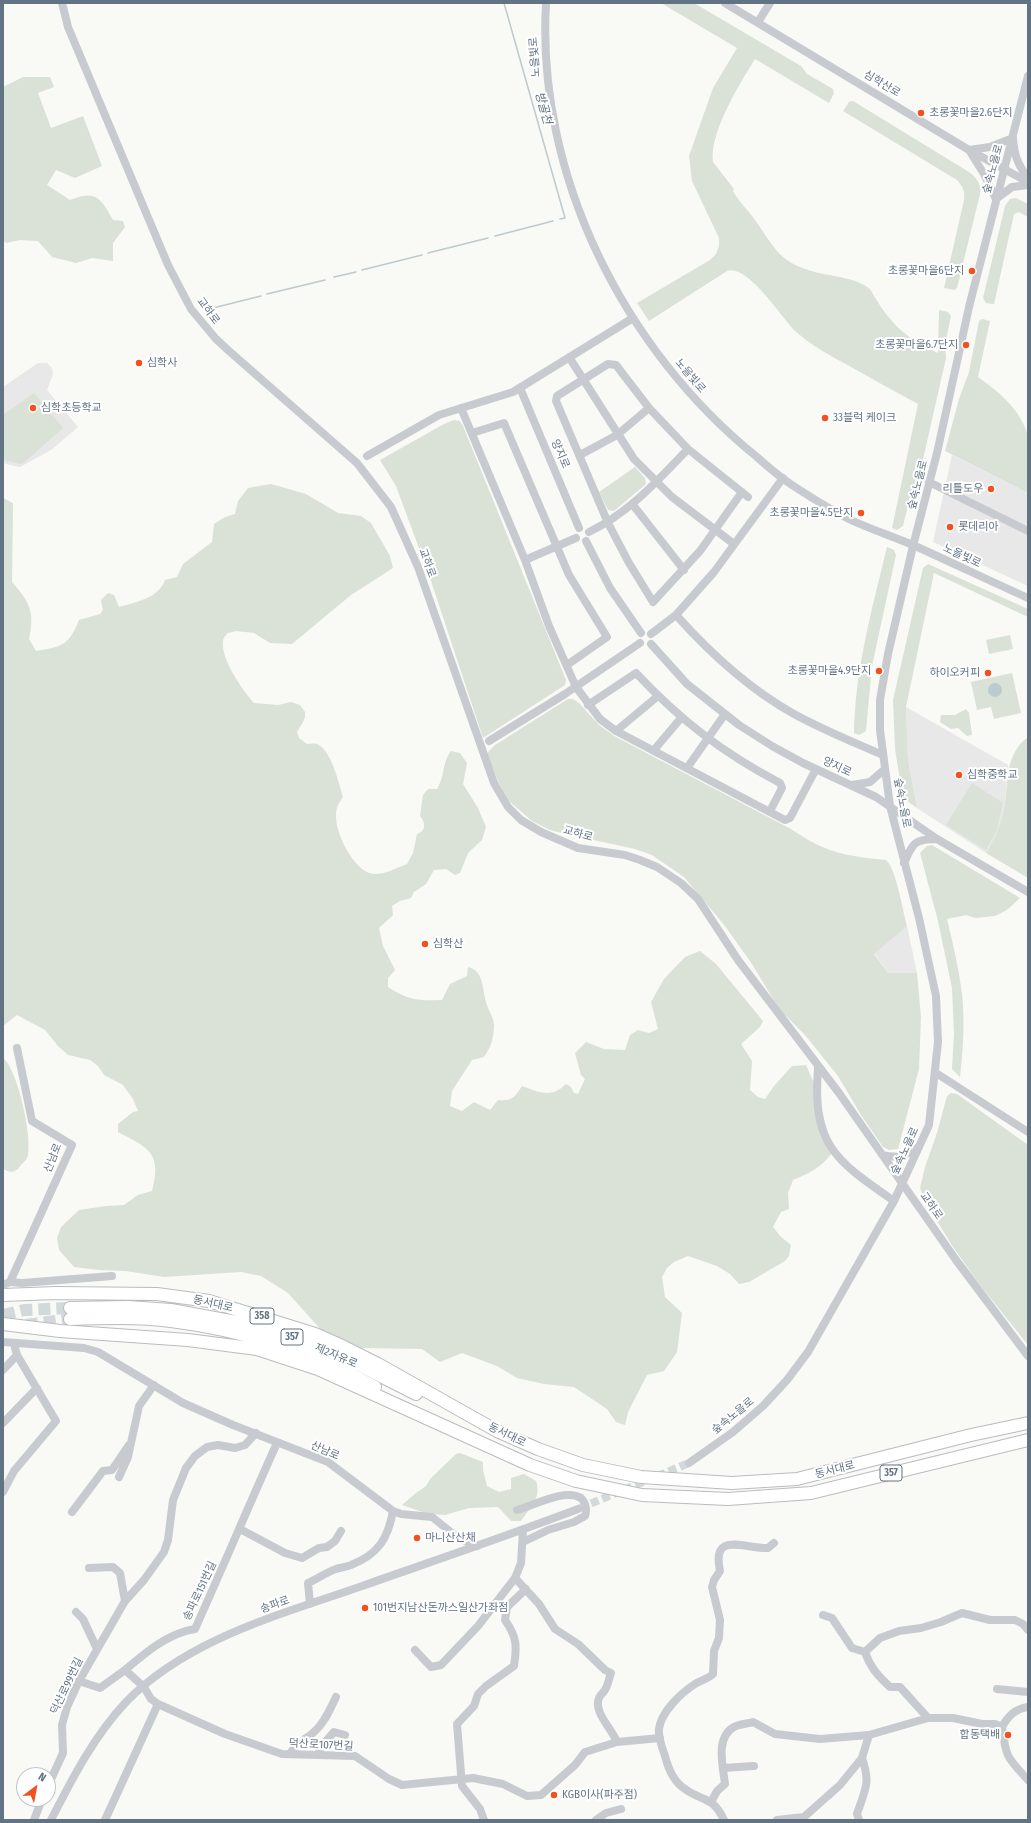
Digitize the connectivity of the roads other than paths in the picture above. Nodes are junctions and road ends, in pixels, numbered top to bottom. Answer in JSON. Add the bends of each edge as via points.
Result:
{"nodes":[{"id":1,"x":62,"y":3,"type":"edge"},
{"id":2,"x":546,"y":3,"type":"edge"},
{"id":3,"x":725,"y":3,"type":"edge"},
{"id":4,"x":770,"y":3,"type":"edge"},
{"id":5,"x":758,"y":22,"type":"junction"},
{"id":6,"x":1028,"y":76,"type":"edge"},
{"id":7,"x":1013,"y":138,"type":"junction"},
{"id":8,"x":969,"y":150,"type":"junction"},
{"id":9,"x":1004,"y":168,"type":"junction"},
{"id":10,"x":1028,"y":178,"type":"edge"},
{"id":11,"x":1028,"y":184,"type":"edge"},
{"id":12,"x":996,"y":199,"type":"junction"},
{"id":13,"x":633,"y":318,"type":"junction"},
{"id":14,"x":569,"y":357,"type":"junction"},
{"id":15,"x":583,"y":379,"type":"junction"},
{"id":16,"x":520,"y":388,"type":"junction"},
{"id":17,"x":461,"y":408,"type":"junction"},
{"id":18,"x":649,"y":408,"type":"junction"},
{"id":19,"x":472,"y":433,"type":"junction"},
{"id":20,"x":617,"y":435,"type":"junction"},
{"id":21,"x":688,"y":449,"type":"junction"},
{"id":22,"x":580,"y":455,"type":"junction"},
{"id":23,"x":367,"y":456,"type":"dead end"},
{"id":24,"x":783,"y":478,"type":"junction"},
{"id":25,"x":656,"y":482,"type":"junction"},
{"id":26,"x":929,"y":482,"type":"junction"},
{"id":27,"x":633,"y":505,"type":"junction"},
{"id":28,"x":608,"y":523,"type":"junction"},
{"id":29,"x":580,"y":528,"type":"junction"},
{"id":30,"x":715,"y":530,"type":"junction"},
{"id":31,"x":1028,"y":531,"type":"edge"},
{"id":32,"x":589,"y":532,"type":"junction"},
{"id":33,"x":576,"y":538,"type":"junction"},
{"id":34,"x":586,"y":541,"type":"junction"},
{"id":35,"x":734,"y":544,"type":"junction"},
{"id":36,"x":556,"y":546,"type":"junction"},
{"id":37,"x":913,"y":546,"type":"junction"},
{"id":38,"x":525,"y":560,"type":"junction"},
{"id":39,"x":684,"y":570,"type":"junction"},
{"id":40,"x":1028,"y":598,"type":"edge"},
{"id":41,"x":676,"y":615,"type":"junction"},
{"id":42,"x":641,"y":633,"type":"junction"},
{"id":43,"x":651,"y":634,"type":"junction"},
{"id":44,"x":640,"y":643,"type":"junction"},
{"id":45,"x":650,"y":644,"type":"junction"},
{"id":46,"x":567,"y":665,"type":"junction"},
{"id":47,"x":576,"y":687,"type":"junction"},
{"id":48,"x":658,"y":696,"type":"junction"},
{"id":49,"x":588,"y":705,"type":"junction"},
{"id":50,"x":725,"y":714,"type":"junction"},
{"id":51,"x":681,"y":718,"type":"junction"},
{"id":52,"x":616,"y":731,"type":"junction"},
{"id":53,"x":708,"y":739,"type":"junction"},
{"id":54,"x":489,"y":741,"type":"dead end"},
{"id":55,"x":654,"y":750,"type":"junction"},
{"id":56,"x":882,"y":755,"type":"junction"},
{"id":57,"x":687,"y":768,"type":"junction"},
{"id":58,"x":816,"y":769,"type":"junction"},
{"id":59,"x":884,"y":769,"type":"junction"},
{"id":60,"x":851,"y":785,"type":"junction"},
{"id":61,"x":890,"y":806,"type":"junction"},
{"id":62,"x":770,"y":812,"type":"junction"},
{"id":63,"x":937,"y":839,"type":"junction"},
{"id":64,"x":904,"y":863,"type":"junction"},
{"id":65,"x":1028,"y":892,"type":"edge"},
{"id":66,"x":17,"y":1048,"type":"dead end"},
{"id":67,"x":818,"y":1068,"type":"junction"},
{"id":68,"x":936,"y":1073,"type":"junction"},
{"id":69,"x":1028,"y":1132,"type":"edge"},
{"id":70,"x":919,"y":1147,"type":"junction"},
{"id":71,"x":883,"y":1156,"type":"junction"},
{"id":72,"x":902,"y":1183,"type":"junction"},
{"id":73,"x":894,"y":1201,"type":"junction"},
{"id":74,"x":112,"y":1276,"type":"dead end"},
{"id":75,"x":6,"y":1283,"type":"edge"},
{"id":76,"x":3,"y":1295,"type":"edge"},
{"id":77,"x":3,"y":1324,"type":"edge"},
{"id":78,"x":3,"y":1343,"type":"edge"},
{"id":79,"x":14,"y":1344,"type":"junction"},
{"id":80,"x":17,"y":1355,"type":"junction"},
{"id":81,"x":1028,"y":1356,"type":"edge"},
{"id":82,"x":3,"y":1370,"type":"edge"},
{"id":83,"x":154,"y":1386,"type":"junction"},
{"id":84,"x":37,"y":1388,"type":"junction"},
{"id":85,"x":3,"y":1423,"type":"edge"},
{"id":86,"x":1024,"y":1424,"type":"edge"},
{"id":87,"x":497,"y":1431,"type":"junction"},
{"id":88,"x":256,"y":1433,"type":"junction"},
{"id":89,"x":133,"y":1439,"type":"junction"},
{"id":90,"x":1028,"y":1440,"type":"edge"},
{"id":91,"x":277,"y":1443,"type":"junction"},
{"id":92,"x":488,"y":1445,"type":"junction"},
{"id":93,"x":689,"y":1463,"type":"tunnel mouth"},
{"id":94,"x":119,"y":1477,"type":"dead end"},
{"id":95,"x":3,"y":1492,"type":"edge"},
{"id":96,"x":578,"y":1508,"type":"tunnel mouth"},
{"id":97,"x":517,"y":1510,"type":"dead end"},
{"id":98,"x":393,"y":1511,"type":"junction"},
{"id":99,"x":72,"y":1512,"type":"dead end"},
{"id":100,"x":240,"y":1529,"type":"junction"},
{"id":101,"x":523,"y":1530,"type":"junction"},
{"id":102,"x":341,"y":1531,"type":"dead end"},
{"id":103,"x":523,"y":1542,"type":"junction"},
{"id":104,"x":774,"y":1543,"type":"dead end"},
{"id":105,"x":477,"y":1546,"type":"junction"},
{"id":106,"x":89,"y":1568,"type":"dead end"},
{"id":107,"x":514,"y":1578,"type":"junction"},
{"id":108,"x":526,"y":1589,"type":"junction"},
{"id":109,"x":125,"y":1601,"type":"junction"},
{"id":110,"x":310,"y":1604,"type":"junction"},
{"id":111,"x":76,"y":1612,"type":"dead end"},
{"id":112,"x":823,"y":1615,"type":"dead end"},
{"id":113,"x":1028,"y":1630,"type":"edge"},
{"id":114,"x":97,"y":1649,"type":"junction"},
{"id":115,"x":415,"y":1650,"type":"dead end"},
{"id":116,"x":865,"y":1652,"type":"junction"},
{"id":117,"x":125,"y":1670,"type":"junction"},
{"id":118,"x":79,"y":1680,"type":"junction"},
{"id":119,"x":144,"y":1687,"type":"junction"},
{"id":120,"x":997,"y":1689,"type":"dead end"},
{"id":121,"x":1028,"y":1692,"type":"edge"},
{"id":122,"x":336,"y":1697,"type":"dead end"},
{"id":123,"x":158,"y":1704,"type":"junction"},
{"id":124,"x":1028,"y":1707,"type":"edge"},
{"id":125,"x":928,"y":1718,"type":"junction"},
{"id":126,"x":1002,"y":1727,"type":"junction"},
{"id":127,"x":345,"y":1735,"type":"dead end"},
{"id":128,"x":869,"y":1735,"type":"junction"},
{"id":129,"x":660,"y":1738,"type":"junction"},
{"id":130,"x":617,"y":1742,"type":"junction"},
{"id":131,"x":290,"y":1754,"type":"junction"},
{"id":132,"x":319,"y":1754,"type":"junction"},
{"id":133,"x":862,"y":1758,"type":"junction"},
{"id":134,"x":754,"y":1766,"type":"dead end"},
{"id":135,"x":56,"y":1768,"type":"edge"},
{"id":136,"x":724,"y":1768,"type":"junction"},
{"id":137,"x":461,"y":1780,"type":"junction"},
{"id":138,"x":1028,"y":1780,"type":"edge"},
{"id":139,"x":711,"y":1802,"type":"junction"},
{"id":140,"x":39,"y":1809,"type":"joint"},
{"id":141,"x":621,"y":1809,"type":"dead end"},
{"id":142,"x":52,"y":1818,"type":"edge"},
{"id":143,"x":805,"y":1818,"type":"edge"},
{"id":144,"x":34,"y":1820,"type":"edge"},
{"id":145,"x":105,"y":1820,"type":"edge"},
{"id":146,"x":484,"y":1820,"type":"edge"},
{"id":147,"x":596,"y":1820,"type":"edge"},
{"id":148,"x":724,"y":1820,"type":"edge"},
{"id":149,"x":776,"y":1820,"type":"edge"},
{"id":150,"x":859,"y":1820,"type":"edge"}],
"edges":[{"from":1,"to":67,"type":"street","name":"교하로","via":[[68,27],[146,213],[168,265],[191,309],[229,351],[357,463],[391,507],[418,567],[494,783],[508,807],[521,820],[564,844],[625,855],[657,867],[681,883],[698,899],[738,960]]},
{"from":2,"to":13,"type":"street","name":"노을빛로","via":[[545,50],[548,78],[554,121],[568,178],[596,250]]},
{"from":3,"to":5,"type":"street","name":"심학산로"},
{"from":4,"to":5,"type":"street"},
{"from":5,"to":8,"type":"street","name":"심학산로"},
{"from":6,"to":7,"type":"street","name":"숲속노을로"},
{"from":7,"to":8,"type":"street","via":[[990,147]]},
{"from":7,"to":9,"type":"street","name":"숲속노을로"},
{"from":7,"to":10,"type":"street","via":[[1014,154]]},
{"from":8,"to":9,"type":"street","name":"심학산로"},
{"from":8,"to":12,"type":"street"},
{"from":9,"to":11,"type":"street","name":"심학산로"},
{"from":9,"to":12,"type":"street","name":"숲속노을로"},
{"from":11,"to":12,"type":"street","via":[[1012,187]]},
{"from":12,"to":26,"type":"street","name":"숲속노을로"},
{"from":13,"to":14,"type":"street"},
{"from":13,"to":24,"type":"street","name":"노을빛로","via":[[661,359],[699,404],[733,438]]},
{"from":14,"to":15,"type":"street"},
{"from":14,"to":16,"type":"street"},
{"from":15,"to":18,"type":"street","via":[[608,364],[616,365]]},
{"from":15,"to":20,"type":"street"},
{"from":15,"to":22,"type":"street","via":[[557,396],[556,401]]},
{"from":16,"to":17,"type":"street"},
{"from":16,"to":29,"type":"street","name":"양지로"},
{"from":17,"to":19,"type":"street"},
{"from":17,"to":23,"type":"street","via":[[439,415]]},
{"from":18,"to":20,"type":"street"},
{"from":18,"to":21,"type":"street"},
{"from":19,"to":36,"type":"street","via":[[504,423]]},
{"from":19,"to":38,"type":"street"},
{"from":20,"to":22,"type":"street"},
{"from":20,"to":25,"type":"street","via":[[634,459]]},
{"from":21,"to":25,"type":"street"},
{"from":21,"to":30,"type":"street","via":[[745,494]]},
{"from":22,"to":28,"type":"street"},
{"from":24,"to":35,"type":"street"},
{"from":24,"to":37,"type":"street","name":"노을빛로","via":[[823,505]]},
{"from":25,"to":27,"type":"street"},
{"from":25,"to":30,"type":"street"},
{"from":26,"to":31,"type":"street"},
{"from":26,"to":37,"type":"street","name":"숲속노을로"},
{"from":27,"to":28,"type":"street"},
{"from":27,"to":39,"type":"street"},
{"from":28,"to":32,"type":"street"},
{"from":28,"to":39,"type":"street","via":[[653,602]]},
{"from":29,"to":32,"type":"street","via":[[586,528]]},
{"from":29,"to":33,"type":"street","via":[[576,531]]},
{"from":30,"to":35,"type":"street"},
{"from":30,"to":39,"type":"street"},
{"from":32,"to":34,"type":"street"},
{"from":33,"to":34,"type":"street"},
{"from":33,"to":36,"type":"street"},
{"from":34,"to":42,"type":"street","via":[[610,588]]},
{"from":35,"to":41,"type":"street","via":[[714,572]]},
{"from":36,"to":38,"type":"street"},
{"from":36,"to":46,"type":"street","via":[[569,575],[607,637]]},
{"from":37,"to":40,"type":"street","name":"노을빛로"},
{"from":37,"to":56,"type":"street","name":"숲속노을로","via":[[881,694]]},
{"from":38,"to":46,"type":"street"},
{"from":41,"to":43,"type":"street"},
{"from":41,"to":56,"type":"street","via":[[723,662],[772,700],[813,724]]},
{"from":42,"to":43,"type":"street"},
{"from":42,"to":44,"type":"street"},
{"from":43,"to":45,"type":"street","via":[[653,641]]},
{"from":44,"to":45,"type":"street","via":[[646,646]]},
{"from":44,"to":47,"type":"street"},
{"from":45,"to":50,"type":"street","name":"양지로","via":[[688,684]]},
{"from":46,"to":47,"type":"street"},
{"from":47,"to":49,"type":"street"},
{"from":47,"to":54,"type":"street"},
{"from":48,"to":49,"type":"street","via":[[636,673]]},
{"from":48,"to":51,"type":"street"},
{"from":48,"to":52,"type":"street"},
{"from":49,"to":52,"type":"street","via":[[600,719]]},
{"from":50,"to":53,"type":"street"},
{"from":50,"to":58,"type":"street","name":"양지로","via":[[772,746]]},
{"from":51,"to":53,"type":"street"},
{"from":51,"to":55,"type":"street"},
{"from":52,"to":55,"type":"street"},
{"from":53,"to":57,"type":"street"},
{"from":53,"to":62,"type":"street","via":[[780,783],[782,788]]},
{"from":55,"to":57,"type":"street"},
{"from":56,"to":59,"type":"street","name":"숲속노을로"},
{"from":57,"to":62,"type":"street"},
{"from":58,"to":60,"type":"street","name":"양지로"},
{"from":58,"to":62,"type":"street","via":[[790,818],[785,820]]},
{"from":59,"to":60,"type":"street","via":[[870,782]]},
{"from":59,"to":61,"type":"street","name":"숲속노을로"},
{"from":60,"to":61,"type":"street","name":"양지로"},
{"from":61,"to":63,"type":"street","name":"양지로"},
{"from":61,"to":64,"type":"street","name":"숲속노을로"},
{"from":63,"to":64,"type":"street","via":[[924,839],[913,844]]},
{"from":63,"to":65,"type":"street","name":"양지로"},
{"from":64,"to":68,"type":"street","name":"숲속노을로","via":[[936,996]]},
{"from":66,"to":75,"type":"street","name":"산남로","via":[[32,1121],[72,1145]]},
{"from":67,"to":71,"type":"street","name":"교하로","via":[[839,1093]]},
{"from":67,"to":73,"type":"street","via":[[817,1086],[823,1133],[833,1152],[853,1172]]},
{"from":68,"to":69,"type":"street"},
{"from":68,"to":70,"type":"street","name":"숲속노을로","via":[[929,1125]]},
{"from":70,"to":71,"type":"street","via":[[903,1157]]},
{"from":70,"to":72,"type":"street","name":"숲속노을로"},
{"from":71,"to":72,"type":"street","name":"교하로"},
{"from":72,"to":73,"type":"street","name":"숲속노을로"},
{"from":72,"to":81,"type":"street","name":"교하로"},
{"from":73,"to":93,"type":"street","name":"숲속노을로","via":[[808,1352],[787,1380],[763,1406],[733,1432]]},
{"from":74,"to":75,"type":"street"},
{"from":76,"to":87,"type":"highway","name":"동서대로","number":"358","via":[[157,1294],[209,1301],[287,1324],[342,1346]]},
{"from":77,"to":92,"type":"highway","name":"동서대로","via":[[188,1340],[257,1349],[318,1369]]},
{"from":78,"to":79,"type":"street","name":"산남로"},
{"from":79,"to":80,"type":"street"},
{"from":79,"to":83,"type":"street","name":"산남로","via":[[84,1348],[98,1352]]},
{"from":80,"to":82,"type":"street"},
{"from":80,"to":84,"type":"street"},
{"from":83,"to":88,"type":"street","name":"산남로","via":[[183,1403]]},
{"from":83,"to":89,"type":"street","via":[[140,1406]]},
{"from":84,"to":85,"type":"street"},
{"from":84,"to":95,"type":"street","via":[[56,1421],[14,1471]]},
{"from":86,"to":87,"type":"highway","name":"동서대로","number":"357","via":[[797,1479],[746,1482],[696,1482],[641,1477],[583,1465]]},
{"from":87,"to":92,"type":"highway","name":"제2자유로","number":"357","via":[[353,1362],[293,1338],[236,1322],[172,1310],[128,1307],[70,1313],[171,1321],[267,1340],[349,1372]]},
{"from":88,"to":91,"type":"street","name":"산남로"},
{"from":88,"to":109,"type":"street","name":"덕산로99번길","via":[[245,1444],[235,1448],[218,1445],[207,1447],[195,1456],[186,1468],[173,1500],[164,1552]]},
{"from":89,"to":94,"type":"street"},
{"from":89,"to":99,"type":"street","via":[[112,1470],[103,1471]]},
{"from":90,"to":92,"type":"highway","name":"동서대로","number":"357","via":[[811,1492],[728,1499],[642,1495],[576,1481],[530,1465]]},
{"from":91,"to":98,"type":"street","name":"산남로","via":[[328,1462]]},
{"from":91,"to":100,"type":"street","name":"송파로151번길"},
{"from":96,"to":101,"type":"street","name":"송파로"},
{"from":97,"to":103,"type":"street","via":[[569,1494],[581,1498],[586,1505],[585,1516]]},
{"from":98,"to":105,"type":"street","name":"산남로","via":[[432,1518],[457,1537]]},
{"from":98,"to":110,"type":"street","via":[[384,1542],[370,1554],[308,1583]]},
{"from":100,"to":102,"type":"street","via":[[285,1553],[302,1558],[319,1548],[327,1547],[335,1541]]},
{"from":100,"to":117,"type":"street","name":"송파로151번길","via":[[195,1629],[180,1631],[144,1654]]},
{"from":101,"to":103,"type":"street"},
{"from":101,"to":105,"type":"street","name":"송파로"},
{"from":103,"to":107,"type":"street","via":[[521,1563]]},
{"from":104,"to":129,"type":"street","via":[[768,1548],[732,1544],[722,1546],[718,1552],[720,1571],[712,1587],[720,1620],[720,1638],[714,1651],[713,1674],[695,1684],[677,1699],[663,1717],[659,1728]]},
{"from":105,"to":110,"type":"street","name":"송파로"},
{"from":106,"to":109,"type":"street","via":[[113,1567],[120,1574]]},
{"from":107,"to":108,"type":"street"},
{"from":107,"to":115,"type":"street","via":[[478,1626],[441,1665],[431,1667]]},
{"from":108,"to":130,"type":"street","via":[[555,1629],[578,1644],[611,1673],[606,1689],[599,1698],[598,1709]]},
{"from":108,"to":137,"type":"street","via":[[507,1607],[505,1620],[514,1632],[517,1647],[514,1666],[478,1694],[474,1706],[457,1724]]},
{"from":109,"to":114,"type":"street","name":"덕산로99번길"},
{"from":110,"to":119,"type":"street","name":"송파로","via":[[210,1643],[176,1662]]},
{"from":111,"to":114,"type":"street","via":[[83,1619]]},
{"from":112,"to":116,"type":"street","via":[[832,1618],[852,1648]]},
{"from":113,"to":116,"type":"street","via":[[1015,1620],[990,1620],[962,1613],[921,1628],[899,1631],[880,1638]]},
{"from":114,"to":118,"type":"street","name":"덕산로99번길"},
{"from":116,"to":125,"type":"street","via":[[877,1675],[890,1687],[900,1687]]},
{"from":117,"to":118,"type":"street","via":[[100,1688]]},
{"from":117,"to":119,"type":"street"},
{"from":118,"to":135,"type":"street","name":"덕산로99번길","via":[[62,1726],[63,1753]]},
{"from":119,"to":123,"type":"street","name":"덕산로107번길","via":[[151,1699]]},
{"from":119,"to":142,"type":"street","name":"송파로","via":[[126,1702],[102,1732],[79,1766]]},
{"from":120,"to":121,"type":"street"},
{"from":122,"to":131,"type":"street","via":[[323,1724],[302,1739]]},
{"from":123,"to":131,"type":"street","name":"덕산로107번길","via":[[225,1734],[282,1754]]},
{"from":123,"to":145,"type":"street"},
{"from":124,"to":126,"type":"street","via":[[1020,1708],[1008,1717]]},
{"from":125,"to":126,"type":"street","via":[[953,1718]]},
{"from":125,"to":128,"type":"street"},
{"from":126,"to":138,"type":"street","via":[[1005,1753]]},
{"from":127,"to":132,"type":"street","via":[[334,1732],[320,1748]]},
{"from":128,"to":133,"type":"street"},
{"from":128,"to":136,"type":"street","via":[[820,1739],[775,1734],[753,1722],[734,1727],[726,1734],[722,1748]]},
{"from":129,"to":130,"type":"street","name":"덕산로107번길"},
{"from":129,"to":139,"type":"street","via":[[667,1764],[677,1784]]},
{"from":130,"to":137,"type":"street","name":"덕산로107번길","via":[[584,1752],[575,1765],[541,1795],[527,1796],[503,1784],[473,1778]]},
{"from":131,"to":132,"type":"street","name":"덕산로107번길"},
{"from":132,"to":137,"type":"street","name":"덕산로107번길","via":[[355,1756],[402,1785]]},
{"from":133,"to":143,"type":"street","via":[[840,1785]]},
{"from":133,"to":150,"type":"street","via":[[867,1774],[866,1788],[857,1814]]},
{"from":134,"to":136,"type":"street"},
{"from":136,"to":139,"type":"street","via":[[724,1784]]},
{"from":137,"to":146,"type":"street","via":[[462,1786],[480,1809]]},
{"from":139,"to":148,"type":"street","via":[[719,1808]]},
{"from":140,"to":142,"type":"street"},
{"from":140,"to":144,"type":"street"},
{"from":141,"to":147,"type":"street","via":[[606,1813]]},
{"from":143,"to":149,"type":"street"}]}
